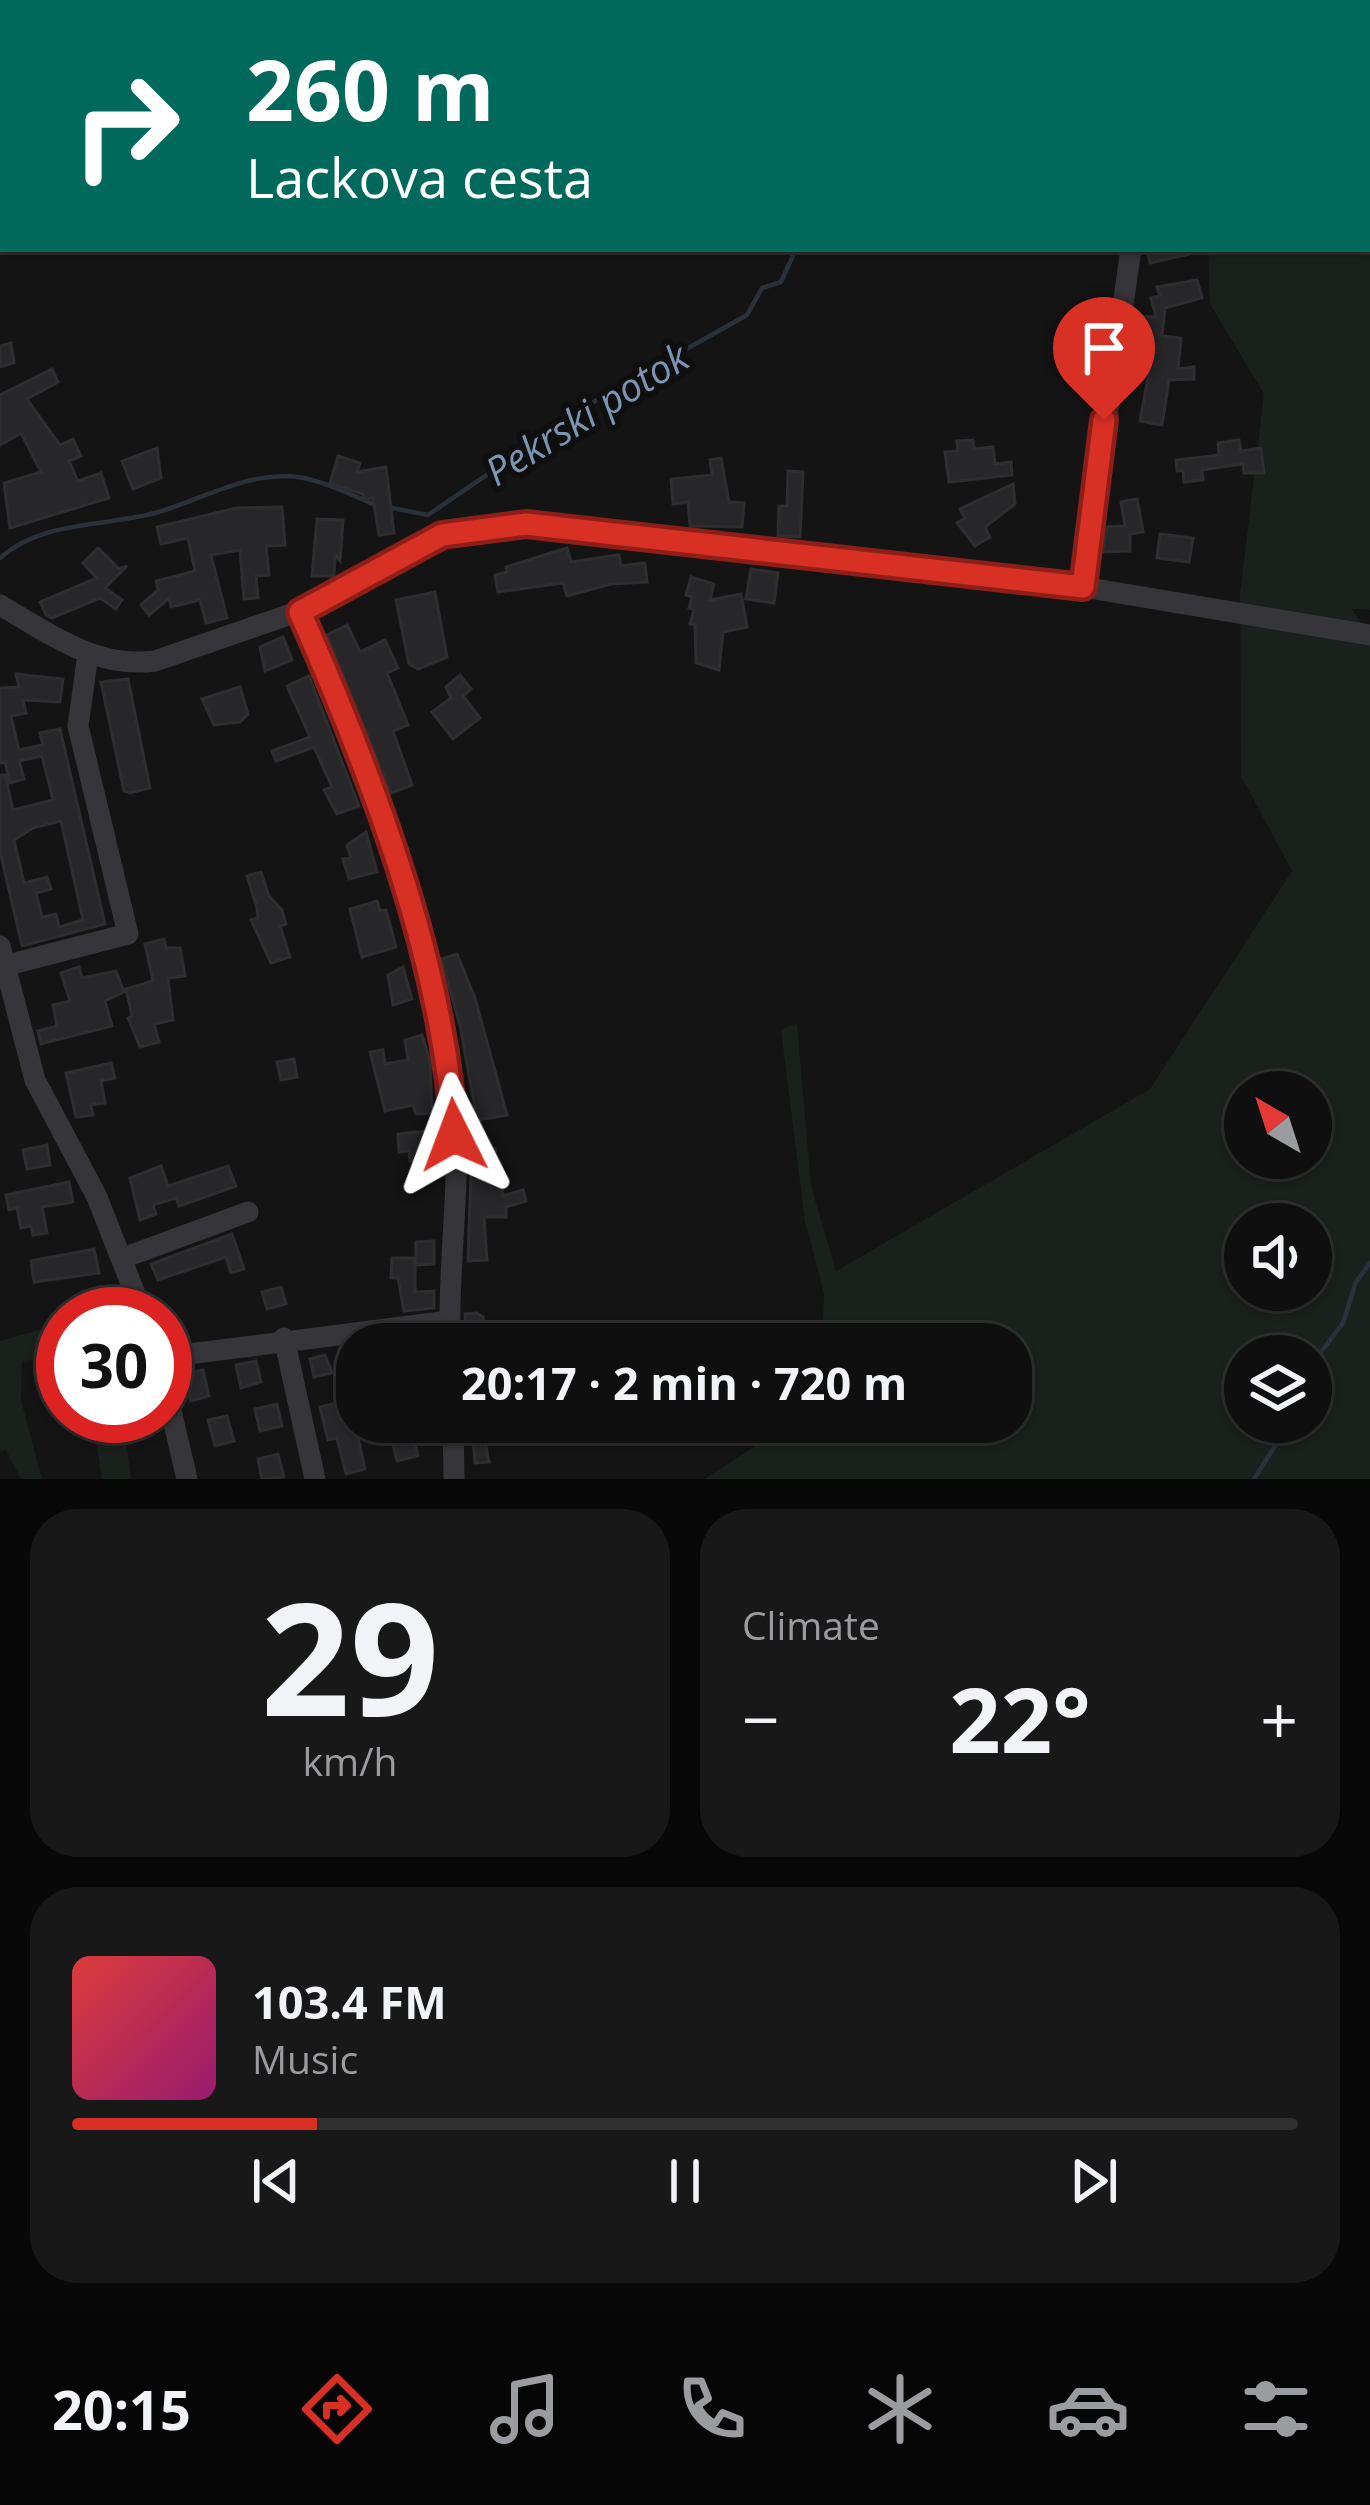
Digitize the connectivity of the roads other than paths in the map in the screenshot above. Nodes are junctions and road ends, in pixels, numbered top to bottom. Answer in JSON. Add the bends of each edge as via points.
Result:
{"nodes":[{"id":1,"x":1131,"y":252,"type":"edge"},
{"id":2,"x":1083,"y":587,"type":"junction"},
{"id":3,"x":4,"y":612,"type":"edge"},
{"id":4,"x":300,"y":612,"type":"junction"},
{"id":5,"x":1370,"y":635,"type":"edge"},
{"id":6,"x":88,"y":654,"type":"junction"},
{"id":7,"x":2,"y":956,"type":"edge"},
{"id":8,"x":248,"y":1212,"type":"dead end"},
{"id":9,"x":123,"y":1258,"type":"junction"},
{"id":10,"x":133,"y":1287,"type":"edge"},
{"id":11,"x":449,"y":1321,"type":"joint"},
{"id":12,"x":284,"y":1338,"type":"junction"},
{"id":13,"x":192,"y":1353,"type":"edge"},
{"id":14,"x":179,"y":1443,"type":"edge"},
{"id":15,"x":453,"y":1443,"type":"edge"},
{"id":16,"x":187,"y":1479,"type":"edge"},
{"id":17,"x":315,"y":1479,"type":"edge"},
{"id":18,"x":454,"y":1479,"type":"edge"}],
"edges":[{"from":1,"to":2,"type":"street"},
{"from":2,"to":4,"type":"street","via":[[526,524],[442,535]]},
{"from":2,"to":5,"type":"street"},
{"from":3,"to":6,"type":"street"},
{"from":4,"to":6,"type":"street","via":[[155,661]]},
{"from":4,"to":11,"type":"street","via":[[386,833],[451,1072]]},
{"from":6,"to":7,"type":"street","via":[[78,726],[128,934]]},
{"from":7,"to":9,"type":"street","via":[[35,1080]]},
{"from":8,"to":9,"type":"street"},
{"from":9,"to":10,"type":"street"},
{"from":11,"to":12,"type":"street"},
{"from":12,"to":13,"type":"street"},
{"from":12,"to":17,"type":"street"},
{"from":14,"to":16,"type":"street"},
{"from":15,"to":18,"type":"street"}]}
